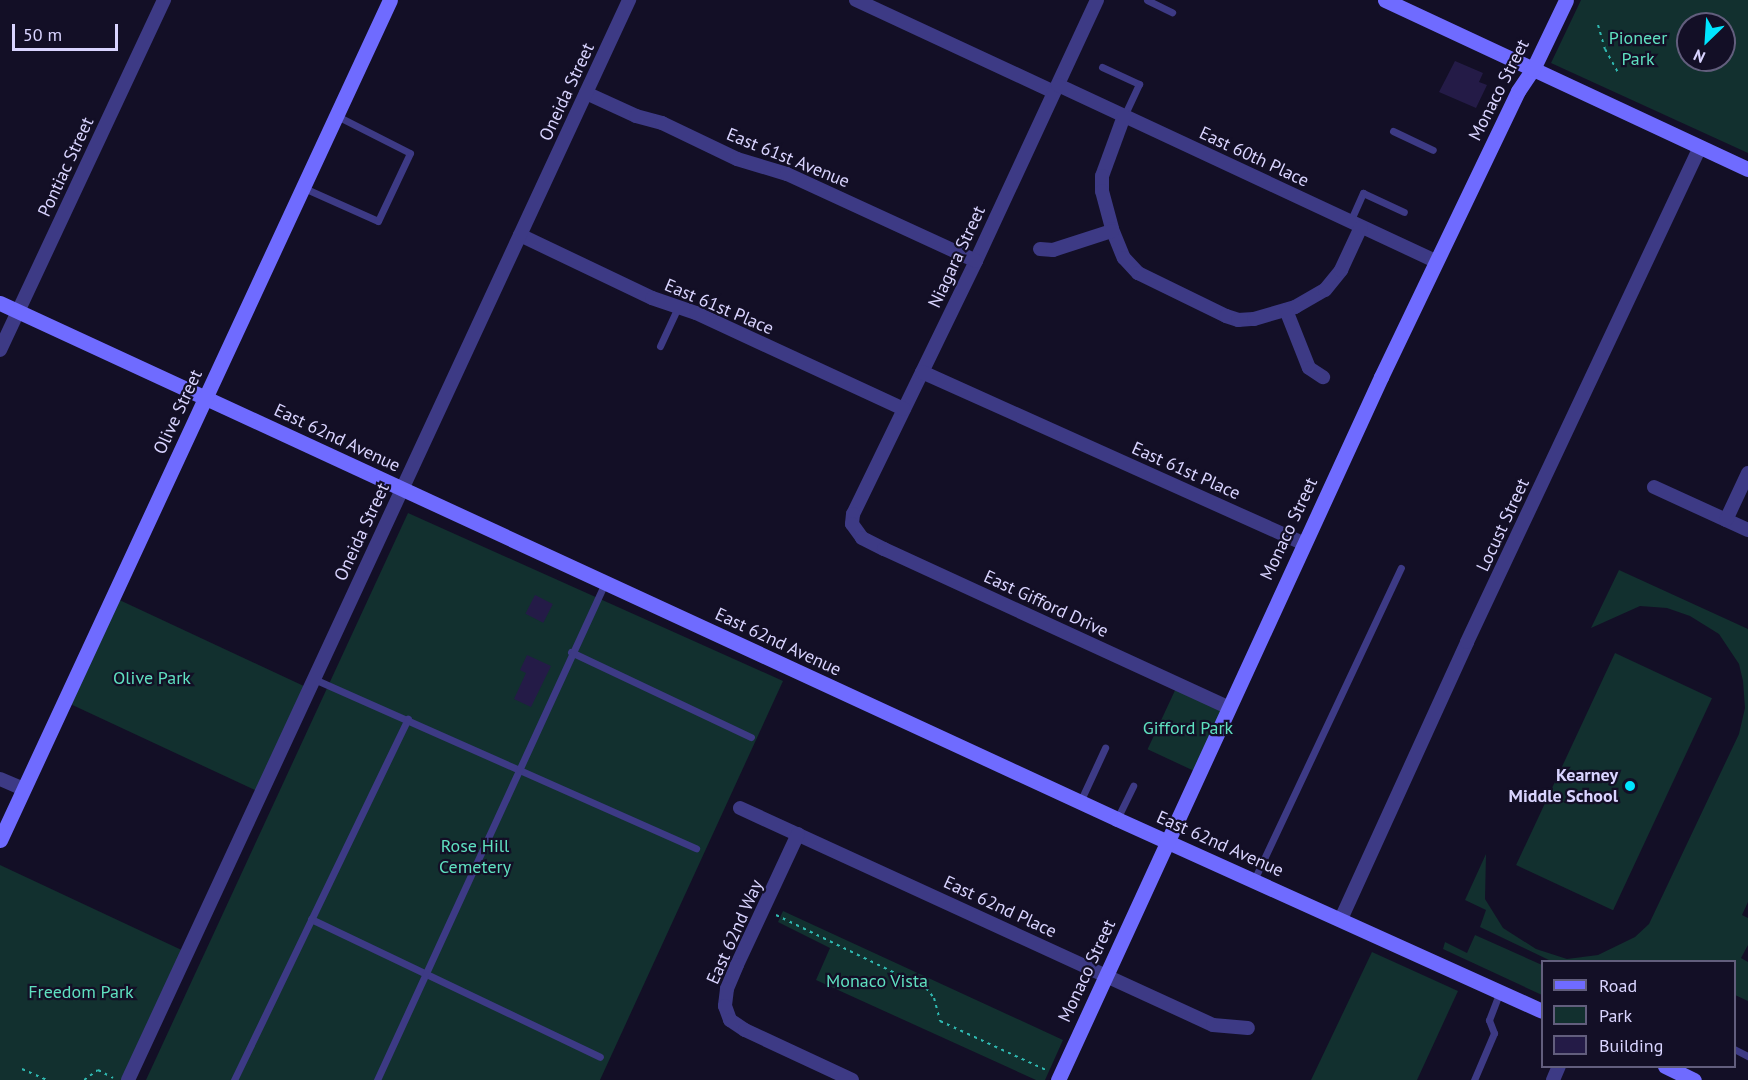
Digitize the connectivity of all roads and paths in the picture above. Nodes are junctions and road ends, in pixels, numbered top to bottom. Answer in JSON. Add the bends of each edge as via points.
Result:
{"nodes":[{"id":1,"x":164,"y":0,"type":"edge"},
{"id":2,"x":390,"y":0,"type":"edge"},
{"id":3,"x":630,"y":0,"type":"edge"},
{"id":4,"x":856,"y":0,"type":"edge"},
{"id":5,"x":1096,"y":0,"type":"edge"},
{"id":6,"x":1147,"y":0,"type":"edge"},
{"id":7,"x":1385,"y":0,"type":"edge"},
{"id":8,"x":1566,"y":0,"type":"edge"},
{"id":9,"x":1173,"y":12,"type":"dead end"},
{"id":10,"x":1598,"y":25,"type":"dead end"},
{"id":11,"x":1102,"y":67,"type":"dead end"},
{"id":12,"x":1533,"y":69,"type":"junction"},
{"id":13,"x":1619,"y":74,"type":"dead end"},
{"id":14,"x":1056,"y":88,"type":"junction"},
{"id":15,"x":586,"y":93,"type":"junction"},
{"id":16,"x":337,"y":116,"type":"junction"},
{"id":17,"x":1124,"y":116,"type":"junction"},
{"id":18,"x":1393,"y":131,"type":"dead end"},
{"id":19,"x":1700,"y":147,"type":"junction"},
{"id":20,"x":1433,"y":150,"type":"dead end"},
{"id":21,"x":1748,"y":169,"type":"edge"},
{"id":22,"x":304,"y":188,"type":"junction"},
{"id":23,"x":1404,"y":212,"type":"dead end"},
{"id":24,"x":1356,"y":224,"type":"junction"},
{"id":25,"x":1112,"y":231,"type":"junction"},
{"id":26,"x":520,"y":235,"type":"junction"},
{"id":27,"x":1040,"y":249,"type":"dead end"},
{"id":28,"x":976,"y":261,"type":"junction"},
{"id":29,"x":1435,"y":261,"type":"junction"},
{"id":30,"x":0,"y":303,"type":"edge"},
{"id":31,"x":678,"y":307,"type":"junction"},
{"id":32,"x":1286,"y":310,"type":"junction"},
{"id":33,"x":18,"y":311,"type":"junction"},
{"id":34,"x":660,"y":346,"type":"dead end"},
{"id":35,"x":0,"y":350,"type":"edge"},
{"id":36,"x":922,"y":372,"type":"junction"},
{"id":37,"x":1323,"y":377,"type":"dead end"},
{"id":38,"x":206,"y":398,"type":"junction"},
{"id":39,"x":904,"y":409,"type":"junction"},
{"id":40,"x":1748,"y":473,"type":"edge"},
{"id":41,"x":1654,"y":487,"type":"dead end"},
{"id":42,"x":401,"y":490,"type":"junction"},
{"id":43,"x":1726,"y":520,"type":"junction"},
{"id":44,"x":854,"y":528,"type":"joint"},
{"id":45,"x":1748,"y":530,"type":"edge"},
{"id":46,"x":1304,"y":544,"type":"junction"},
{"id":47,"x":1401,"y":568,"type":"dead end"},
{"id":48,"x":605,"y":583,"type":"junction"},
{"id":49,"x":571,"y":652,"type":"junction"},
{"id":50,"x":314,"y":679,"type":"junction"},
{"id":51,"x":1228,"y":707,"type":"junction"},
{"id":52,"x":408,"y":719,"type":"junction"},
{"id":53,"x":751,"y":737,"type":"dead end"},
{"id":54,"x":1105,"y":748,"type":"dead end"},
{"id":55,"x":519,"y":767,"type":"junction"},
{"id":56,"x":0,"y":779,"type":"edge"},
{"id":57,"x":1133,"y":786,"type":"dead end"},
{"id":58,"x":23,"y":789,"type":"junction"},
{"id":59,"x":1080,"y":802,"type":"junction"},
{"id":60,"x":740,"y":808,"type":"dead end"},
{"id":61,"x":1118,"y":819,"type":"junction"},
{"id":62,"x":798,"y":834,"type":"junction"},
{"id":63,"x":0,"y":840,"type":"edge"},
{"id":64,"x":1168,"y":842,"type":"junction"},
{"id":65,"x":696,"y":848,"type":"dead end"},
{"id":66,"x":1254,"y":880,"type":"junction"},
{"id":67,"x":765,"y":909,"type":"junction"},
{"id":68,"x":311,"y":919,"type":"junction"},
{"id":69,"x":1341,"y":919,"type":"junction"},
{"id":70,"x":426,"y":974,"type":"junction"},
{"id":71,"x":1107,"y":977,"type":"junction"},
{"id":72,"x":1500,"y":992,"type":"junction"},
{"id":73,"x":1541,"y":1011,"type":"edge"},
{"id":74,"x":1248,"y":1028,"type":"dead end"},
{"id":75,"x":600,"y":1057,"type":"dead end"},
{"id":76,"x":1669,"y":1068,"type":"edge"},
{"id":77,"x":22,"y":1069,"type":"dead end"},
{"id":78,"x":1059,"y":1078,"type":"edge"},
{"id":79,"x":47,"y":1080,"type":"edge"},
{"id":80,"x":84,"y":1080,"type":"edge"},
{"id":81,"x":119,"y":1080,"type":"edge"},
{"id":82,"x":128,"y":1080,"type":"edge"},
{"id":83,"x":234,"y":1080,"type":"edge"},
{"id":84,"x":377,"y":1080,"type":"edge"},
{"id":85,"x":852,"y":1080,"type":"edge"},
{"id":86,"x":1474,"y":1080,"type":"edge"},
{"id":87,"x":1694,"y":1080,"type":"edge"}],
"edges":[{"from":1,"to":33,"type":"street","name":"Pontiac Street"},
{"from":2,"to":16,"type":"street","name":"Olive Street"},
{"from":3,"to":15,"type":"street","name":"Oneida Street"},
{"from":4,"to":14,"type":"street","name":"East 60th Place"},
{"from":5,"to":14,"type":"street","name":"Niagara Street"},
{"from":6,"to":9,"type":"lane"},
{"from":7,"to":12,"type":"street"},
{"from":8,"to":12,"type":"street","name":"Monaco Street"},
{"from":10,"to":13,"type":"path","via":[[1605,49]]},
{"from":11,"to":17,"type":"lane","via":[[1139,84]]},
{"from":12,"to":19,"type":"street"},
{"from":12,"to":29,"type":"street","name":"Monaco Street","via":[[1518,91]]},
{"from":14,"to":17,"type":"street","name":"East 60th Place"},
{"from":14,"to":28,"type":"street","name":"Niagara Street"},
{"from":15,"to":26,"type":"street","name":"Oneida Street"},
{"from":15,"to":28,"type":"street","name":"East 61st Avenue","via":[[737,159],[787,174]]},
{"from":16,"to":22,"type":"street","name":"Olive Street"},
{"from":16,"to":22,"type":"lane","via":[[410,153],[378,221]]},
{"from":17,"to":24,"type":"street","name":"East 60th Place"},
{"from":17,"to":25,"type":"street","via":[[1102,176]]},
{"from":18,"to":20,"type":"lane"},
{"from":19,"to":21,"type":"street"},
{"from":19,"to":69,"type":"street","name":"Locust Street"},
{"from":22,"to":38,"type":"street","name":"Olive Street"},
{"from":23,"to":24,"type":"lane","via":[[1363,193]]},
{"from":24,"to":29,"type":"street","name":"East 60th Place"},
{"from":24,"to":32,"type":"street","via":[[1341,270],[1325,291]]},
{"from":25,"to":27,"type":"street","via":[[1053,250]]},
{"from":25,"to":32,"type":"street","via":[[1124,258],[1138,273],[1226,316],[1254,319]]},
{"from":26,"to":31,"type":"street","name":"East 61st Place"},
{"from":26,"to":42,"type":"street","name":"Oneida Street"},
{"from":28,"to":36,"type":"street","name":"Niagara Street"},
{"from":29,"to":46,"type":"street","name":"Monaco Street"},
{"from":30,"to":33,"type":"street","name":"East 62nd Avenue"},
{"from":31,"to":34,"type":"lane"},
{"from":31,"to":39,"type":"street","name":"East 61st Place"},
{"from":32,"to":37,"type":"street","via":[[1309,368]]},
{"from":33,"to":35,"type":"street","name":"Pontiac Street"},
{"from":33,"to":38,"type":"street","name":"East 62nd Avenue"},
{"from":36,"to":39,"type":"street","name":"Niagara Street"},
{"from":36,"to":46,"type":"street","name":"East 61st Place"},
{"from":38,"to":42,"type":"street","name":"East 62nd Avenue"},
{"from":38,"to":58,"type":"street","name":"Olive Street"},
{"from":39,"to":44,"type":"street","name":"Niagara Street","via":[[853,514]]},
{"from":40,"to":43,"type":"street"},
{"from":41,"to":43,"type":"street"},
{"from":42,"to":48,"type":"street","name":"East 62nd Avenue"},
{"from":42,"to":50,"type":"street","name":"Oneida Street"},
{"from":43,"to":45,"type":"street"},
{"from":44,"to":51,"type":"street","name":"East Gifford Drive","via":[[862,538],[884,549]]},
{"from":46,"to":51,"type":"street","name":"Monaco Street"},
{"from":47,"to":66,"type":"lane"},
{"from":48,"to":49,"type":"lane"},
{"from":48,"to":59,"type":"street","name":"East 62nd Avenue"},
{"from":49,"to":53,"type":"lane"},
{"from":49,"to":55,"type":"lane"},
{"from":50,"to":52,"type":"lane"},
{"from":50,"to":82,"type":"street","name":"Oneida Street"},
{"from":51,"to":64,"type":"street","name":"Monaco Street"},
{"from":52,"to":55,"type":"lane"},
{"from":52,"to":68,"type":"lane"},
{"from":54,"to":59,"type":"lane"},
{"from":55,"to":65,"type":"lane"},
{"from":55,"to":70,"type":"lane"},
{"from":56,"to":58,"type":"street"},
{"from":57,"to":61,"type":"lane"},
{"from":58,"to":63,"type":"street","name":"Olive Street"},
{"from":59,"to":61,"type":"street","name":"East 62nd Avenue"},
{"from":60,"to":62,"type":"street","name":"East 62nd Place"},
{"from":61,"to":64,"type":"street","name":"East 62nd Avenue"},
{"from":62,"to":67,"type":"street","name":"East 62nd Way"},
{"from":62,"to":71,"type":"street","name":"East 62nd Place"},
{"from":64,"to":66,"type":"street","name":"East 62nd Avenue"},
{"from":64,"to":71,"type":"street","name":"Monaco Street"},
{"from":66,"to":69,"type":"street","name":"East 62nd Avenue"},
{"from":67,"to":78,"type":"path","via":[[926,988],[934,998],[940,1021]]},
{"from":67,"to":85,"type":"street","name":"East 62nd Way","via":[[727,989],[727,1014],[745,1030]]},
{"from":68,"to":70,"type":"lane"},
{"from":68,"to":83,"type":"lane"},
{"from":69,"to":72,"type":"street","name":"East 62nd Avenue"},
{"from":70,"to":75,"type":"lane"},
{"from":70,"to":84,"type":"lane"},
{"from":71,"to":74,"type":"street","name":"East 62nd Place","via":[[1213,1025]]},
{"from":71,"to":78,"type":"street","name":"Monaco Street"},
{"from":72,"to":73,"type":"street","name":"East 62nd Avenue"},
{"from":72,"to":86,"type":"lane","via":[[1489,1020],[1494,1033]]},
{"from":76,"to":87,"type":"street"},
{"from":77,"to":79,"type":"path"},
{"from":80,"to":81,"type":"path","via":[[98,1070]]}]}
